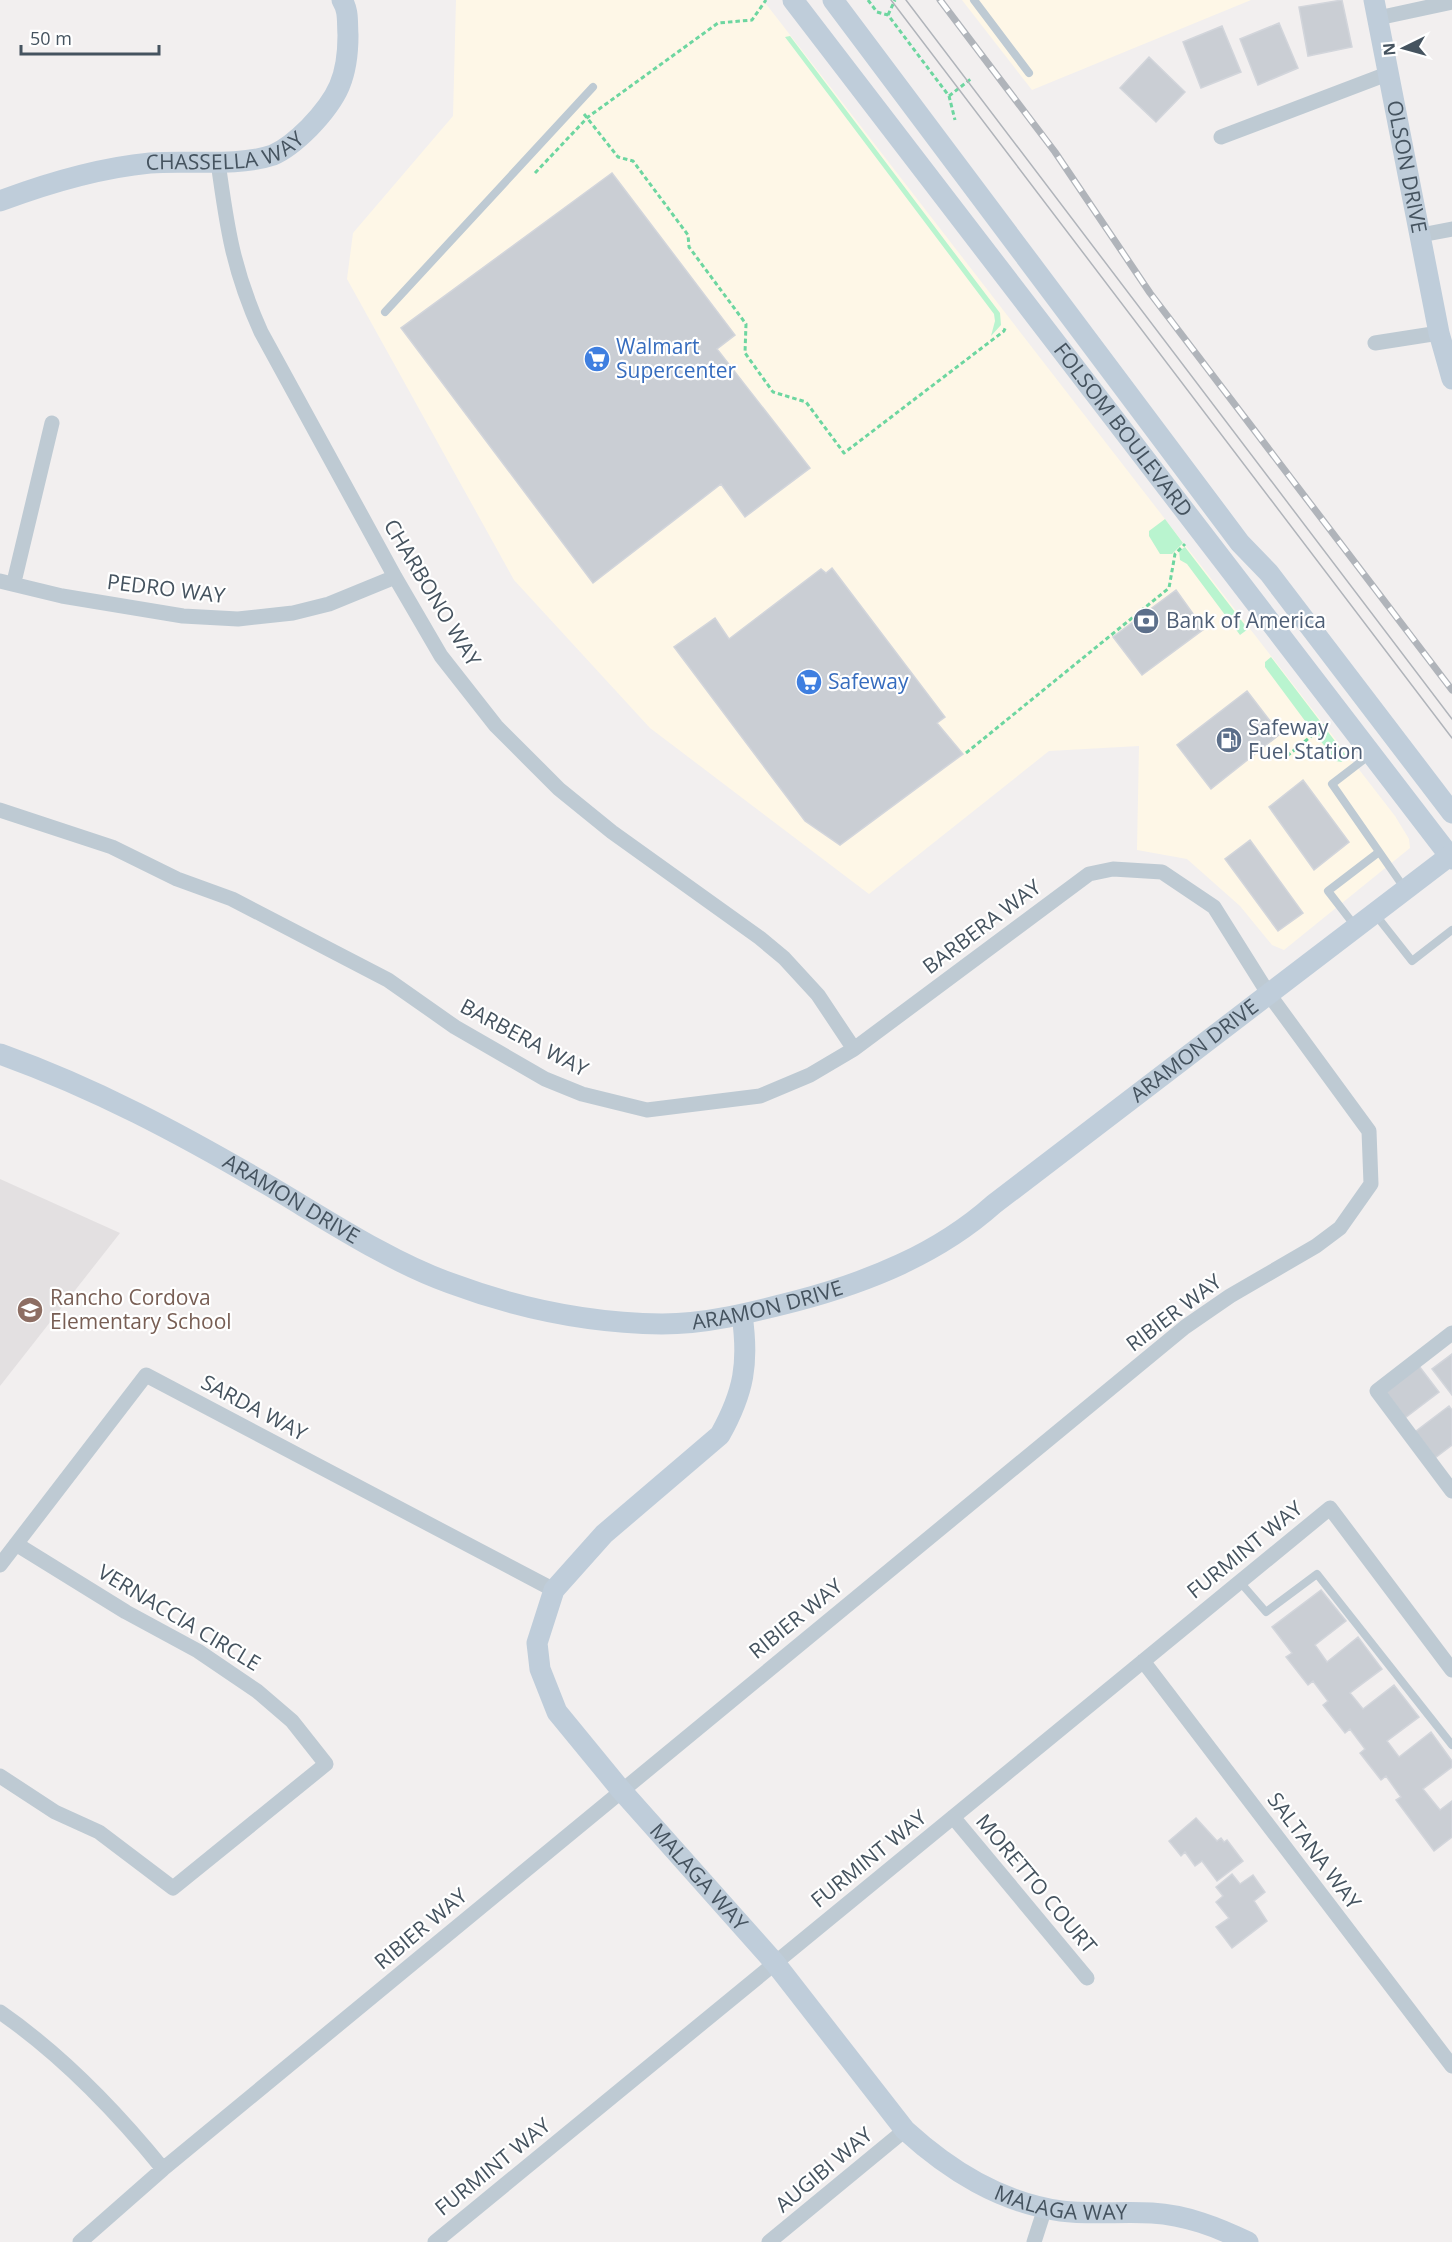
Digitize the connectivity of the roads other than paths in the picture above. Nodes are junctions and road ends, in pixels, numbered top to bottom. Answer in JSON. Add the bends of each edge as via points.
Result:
{"nodes":[{"id":1,"x":342,"y":0,"type":"edge"},
{"id":2,"x":794,"y":0,"type":"edge"},
{"id":3,"x":833,"y":0,"type":"edge"},
{"id":4,"x":974,"y":0,"type":"edge"},
{"id":5,"x":1452,"y":2,"type":"edge"},
{"id":6,"x":1376,"y":9,"type":"edge"},
{"id":7,"x":1029,"y":73,"type":"dead end"},
{"id":8,"x":1387,"y":74,"type":"junction"},
{"id":9,"x":593,"y":87,"type":"dead end"},
{"id":10,"x":1221,"y":137,"type":"dead end"},
{"id":11,"x":218,"y":162,"type":"junction"},
{"id":12,"x":0,"y":201,"type":"edge"},
{"id":13,"x":1452,"y":229,"type":"edge"},
{"id":14,"x":1421,"y":235,"type":"junction"},
{"id":15,"x":385,"y":312,"type":"dead end"},
{"id":16,"x":1440,"y":333,"type":"junction"},
{"id":17,"x":1375,"y":343,"type":"dead end"},
{"id":18,"x":1452,"y":379,"type":"edge"},
{"id":19,"x":52,"y":423,"type":"dead end"},
{"id":20,"x":395,"y":577,"type":"junction"},
{"id":21,"x":7,"y":581,"type":"edge"},
{"id":22,"x":1372,"y":753,"type":"junction"},
{"id":23,"x":0,"y":810,"type":"edge"},
{"id":24,"x":1452,"y":813,"type":"edge"},
{"id":25,"x":1379,"y":852,"type":"junction"},
{"id":26,"x":1451,"y":856,"type":"edge"},
{"id":27,"x":1405,"y":889,"type":"junction"},
{"id":28,"x":1374,"y":913,"type":"junction"},
{"id":29,"x":1355,"y":927,"type":"junction"},
{"id":30,"x":1452,"y":930,"type":"edge"},
{"id":31,"x":1268,"y":993,"type":"junction"},
{"id":32,"x":854,"y":1049,"type":"junction"},
{"id":33,"x":0,"y":1054,"type":"edge"},
{"id":34,"x":742,"y":1315,"type":"junction"},
{"id":35,"x":1452,"y":1333,"type":"edge"},
{"id":36,"x":1452,"y":1491,"type":"edge"},
{"id":37,"x":16,"y":1544,"type":"junction"},
{"id":38,"x":0,"y":1565,"type":"edge"},
{"id":39,"x":1240,"y":1582,"type":"junction"},
{"id":40,"x":554,"y":1590,"type":"junction"},
{"id":41,"x":1143,"y":1660,"type":"junction"},
{"id":42,"x":1452,"y":1670,"type":"edge"},
{"id":43,"x":1452,"y":1745,"type":"edge"},
{"id":44,"x":0,"y":1776,"type":"edge"},
{"id":45,"x":621,"y":1790,"type":"junction"},
{"id":46,"x":953,"y":1816,"type":"junction"},
{"id":47,"x":775,"y":1963,"type":"junction"},
{"id":48,"x":1086,"y":1978,"type":"dead end"},
{"id":49,"x":0,"y":2012,"type":"edge"},
{"id":50,"x":1452,"y":2066,"type":"edge"},
{"id":51,"x":905,"y":2130,"type":"junction"},
{"id":52,"x":163,"y":2169,"type":"junction"},
{"id":53,"x":1045,"y":2208,"type":"junction"},
{"id":54,"x":80,"y":2242,"type":"edge"},
{"id":55,"x":435,"y":2242,"type":"edge"},
{"id":56,"x":770,"y":2242,"type":"edge"},
{"id":57,"x":1034,"y":2242,"type":"edge"},
{"id":58,"x":1248,"y":2242,"type":"edge"}],
"edges":[{"from":1,"to":11,"type":"street","name":"CHASSELLA WAY","via":[[347,9],[348,60],[341,85],[327,110],[286,149],[271,155]]},
{"from":2,"to":22,"type":"street","name":"FOLSOM BOULEVARD"},
{"from":3,"to":24,"type":"street","name":"FOLSOM BOULEVARD","via":[[1240,543],[1269,573]]},
{"from":4,"to":7,"type":"lane"},
{"from":5,"to":6,"type":"street"},
{"from":6,"to":8,"type":"street","name":"OLSON DRIVE"},
{"from":8,"to":10,"type":"street"},
{"from":8,"to":14,"type":"street","name":"OLSON DRIVE"},
{"from":9,"to":15,"type":"lane"},
{"from":11,"to":12,"type":"street","name":"CHASSELLA WAY","via":[[151,163],[111,169]]},
{"from":11,"to":20,"type":"street","name":"CHARBONO WAY","via":[[226,225],[244,294]]},
{"from":13,"to":14,"type":"street"},
{"from":14,"to":16,"type":"street","name":"OLSON DRIVE"},
{"from":16,"to":17,"type":"street"},
{"from":16,"to":18,"type":"street","name":"OLSON DRIVE"},
{"from":19,"to":21,"type":"street"},
{"from":20,"to":21,"type":"street","name":"PEDRO WAY","via":[[329,604],[293,613],[238,619],[183,616],[62,596]]},
{"from":20,"to":32,"type":"street","name":"CHARBONO WAY","via":[[441,656],[527,760],[612,832],[784,958],[818,995]]},
{"from":22,"to":25,"type":"lane","via":[[1332,784]]},
{"from":22,"to":26,"type":"street","name":"FOLSOM BOULEVARD"},
{"from":23,"to":32,"type":"street","name":"BARBERA WAY","via":[[111,847],[177,879],[232,898],[388,980],[455,1027],[545,1079],[582,1094],[647,1110],[760,1096],[810,1075]]},
{"from":25,"to":27,"type":"lane"},
{"from":25,"to":29,"type":"lane","via":[[1328,891]]},
{"from":26,"to":27,"type":"street","name":"ARAMON DRIVE"},
{"from":27,"to":28,"type":"street","name":"ARAMON DRIVE"},
{"from":28,"to":29,"type":"street","name":"ARAMON DRIVE"},
{"from":28,"to":30,"type":"lane","via":[[1412,961]]},
{"from":29,"to":31,"type":"street","name":"ARAMON DRIVE"},
{"from":31,"to":32,"type":"street","name":"BARBERA WAY","via":[[1214,907],[1162,872],[1113,869],[1089,873]]},
{"from":31,"to":34,"type":"street","name":"ARAMON DRIVE","via":[[968,1228],[866,1279]]},
{"from":31,"to":45,"type":"street","name":"RIBIER WAY","via":[[1370,1131],[1371,1184],[1340,1228],[1185,1327]]},
{"from":33,"to":34,"type":"street","name":"ARAMON DRIVE","via":[[136,1110],[392,1256],[448,1283],[580,1317],[663,1324]]},
{"from":34,"to":40,"type":"street","name":"MALAGA WAY","via":[[746,1368],[720,1435],[604,1534]]},
{"from":35,"to":36,"type":"street","via":[[1377,1391]]},
{"from":37,"to":38,"type":"street","name":"SARDA WAY"},
{"from":37,"to":40,"type":"street","name":"SARDA WAY","via":[[146,1375]]},
{"from":37,"to":44,"type":"street","name":"VERNACCIA CIRCLE","via":[[198,1651],[257,1691],[292,1721],[326,1764],[172,1888],[99,1832],[55,1812]]},
{"from":39,"to":41,"type":"street","name":"FURMINT WAY"},
{"from":39,"to":42,"type":"street","name":"FURMINT WAY","via":[[1330,1508]]},
{"from":39,"to":43,"type":"lane","via":[[1266,1612],[1317,1574]]},
{"from":40,"to":45,"type":"street","name":"MALAGA WAY","via":[[537,1644],[548,1694],[557,1712]]},
{"from":41,"to":46,"type":"street","name":"FURMINT WAY"},
{"from":41,"to":50,"type":"street","name":"SALTANA WAY"},
{"from":45,"to":47,"type":"street","name":"MALAGA WAY"},
{"from":45,"to":52,"type":"street","name":"RIBIER WAY"},
{"from":46,"to":47,"type":"street","name":"FURMINT WAY"},
{"from":46,"to":48,"type":"street","name":"MORETTO COURT"},
{"from":47,"to":51,"type":"street","name":"MALAGA WAY"},
{"from":47,"to":55,"type":"street","name":"FURMINT WAY"},
{"from":49,"to":52,"type":"street","via":[[33,2034],[121,2118]]},
{"from":51,"to":53,"type":"street","name":"MALAGA WAY","via":[[967,2178],[1000,2194]]},
{"from":51,"to":56,"type":"street","name":"AUGIBI WAY"},
{"from":52,"to":54,"type":"street","name":"RIBIER WAY"},
{"from":53,"to":57,"type":"street"},
{"from":53,"to":58,"type":"street","name":"MALAGA WAY","via":[[1167,2214],[1214,2226]]}]}
